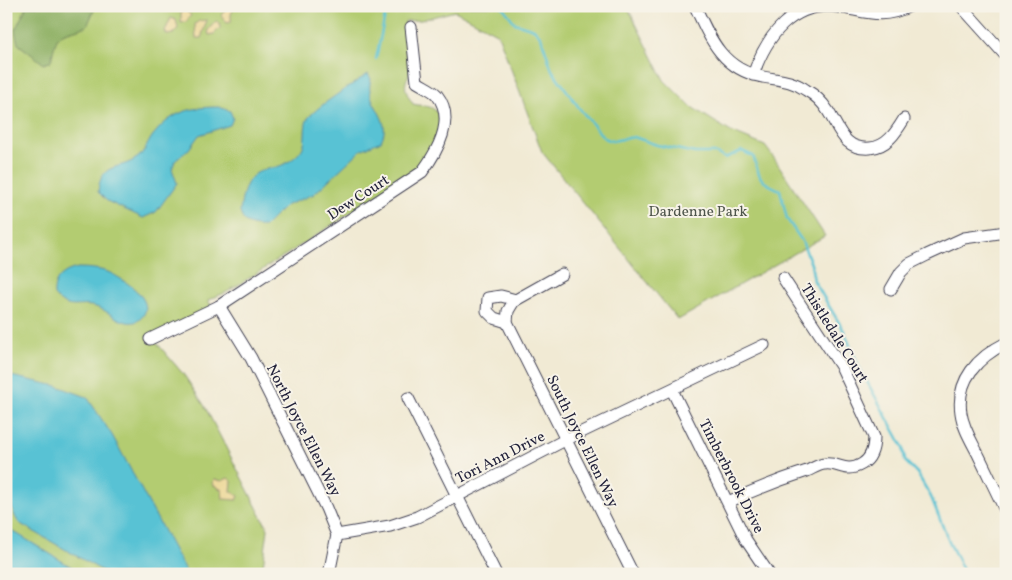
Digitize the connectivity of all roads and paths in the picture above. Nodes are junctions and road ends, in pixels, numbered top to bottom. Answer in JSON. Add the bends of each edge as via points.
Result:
{"nodes":[{"id":1,"x":694,"y":6,"type":"edge"},
{"id":2,"x":910,"y":6,"type":"edge"},
{"id":3,"x":962,"y":6,"type":"edge"},
{"id":4,"x":411,"y":27,"type":"dead end"},
{"id":5,"x":1006,"y":56,"type":"edge"},
{"id":6,"x":753,"y":75,"type":"junction"},
{"id":7,"x":904,"y":119,"type":"dead end"},
{"id":8,"x":1006,"y":232,"type":"edge"},
{"id":9,"x":562,"y":274,"type":"dead end"},
{"id":10,"x":783,"y":278,"type":"dead end"},
{"id":11,"x":891,"y":289,"type":"dead end"},
{"id":12,"x":516,"y":300,"type":"junction"},
{"id":13,"x":219,"y":306,"type":"junction"},
{"id":14,"x":507,"y":322,"type":"junction"},
{"id":15,"x":150,"y":339,"type":"dead end"},
{"id":16,"x":1006,"y":344,"type":"edge"},
{"id":17,"x":764,"y":345,"type":"dead end"},
{"id":18,"x":672,"y":390,"type":"junction"},
{"id":19,"x":408,"y":398,"type":"dead end"},
{"id":20,"x":566,"y":440,"type":"junction"},
{"id":21,"x":1001,"y":491,"type":"edge"},
{"id":22,"x":457,"y":495,"type":"junction"},
{"id":23,"x":728,"y":502,"type":"junction"},
{"id":24,"x":1006,"y":512,"type":"edge"},
{"id":25,"x":338,"y":535,"type":"junction"},
{"id":26,"x":329,"y":574,"type":"edge"},
{"id":27,"x":496,"y":574,"type":"edge"},
{"id":28,"x":633,"y":574,"type":"edge"},
{"id":29,"x":769,"y":574,"type":"edge"}],
"edges":[{"from":1,"to":6,"type":"street","via":[[722,57]]},
{"from":2,"to":6,"type":"street","via":[[892,14],[879,15],[836,7],[812,8],[800,13],[772,35]]},
{"from":3,"to":5,"type":"street"},
{"from":4,"to":13,"type":"street","name":"Dew Court","via":[[417,82],[437,95],[445,112],[443,133],[422,172]]},
{"from":6,"to":7,"type":"street","via":[[786,80],[805,89],[828,110],[838,132],[853,146],[876,147],[893,136]]},
{"from":8,"to":11,"type":"street","via":[[964,238],[927,255],[900,272]]},
{"from":9,"to":12,"type":"street"},
{"from":10,"to":23,"type":"street","name":"Thistledale Court","via":[[846,375],[874,437],[874,448],[863,464],[843,469],[826,464],[766,483]]},
{"from":12,"to":14,"type":"street","via":[[508,311]]},
{"from":12,"to":14,"type":"street","via":[[501,296],[488,298],[487,312]]},
{"from":13,"to":15,"type":"street","name":"Dew Court"},
{"from":13,"to":25,"type":"street","name":"North Joyce Ellen Way","via":[[251,358]]},
{"from":14,"to":20,"type":"street","name":"South Joyce Ellen Way"},
{"from":16,"to":21,"type":"street","via":[[973,367],[962,388],[960,400],[964,426]]},
{"from":17,"to":18,"type":"street","name":"Tori Ann Drive"},
{"from":18,"to":20,"type":"street","name":"Tori Ann Drive"},
{"from":18,"to":23,"type":"street","name":"Timberbrook Drive"},
{"from":19,"to":22,"type":"street"},
{"from":20,"to":22,"type":"street","name":"Tori Ann Drive"},
{"from":20,"to":28,"type":"street","name":"South Joyce Ellen Way"},
{"from":21,"to":24,"type":"street"},
{"from":22,"to":25,"type":"street","name":"Tori Ann Drive","via":[[417,518]]},
{"from":22,"to":27,"type":"street"},
{"from":23,"to":29,"type":"street","name":"Timberbrook Drive","via":[[746,540]]},
{"from":25,"to":26,"type":"street"}]}
